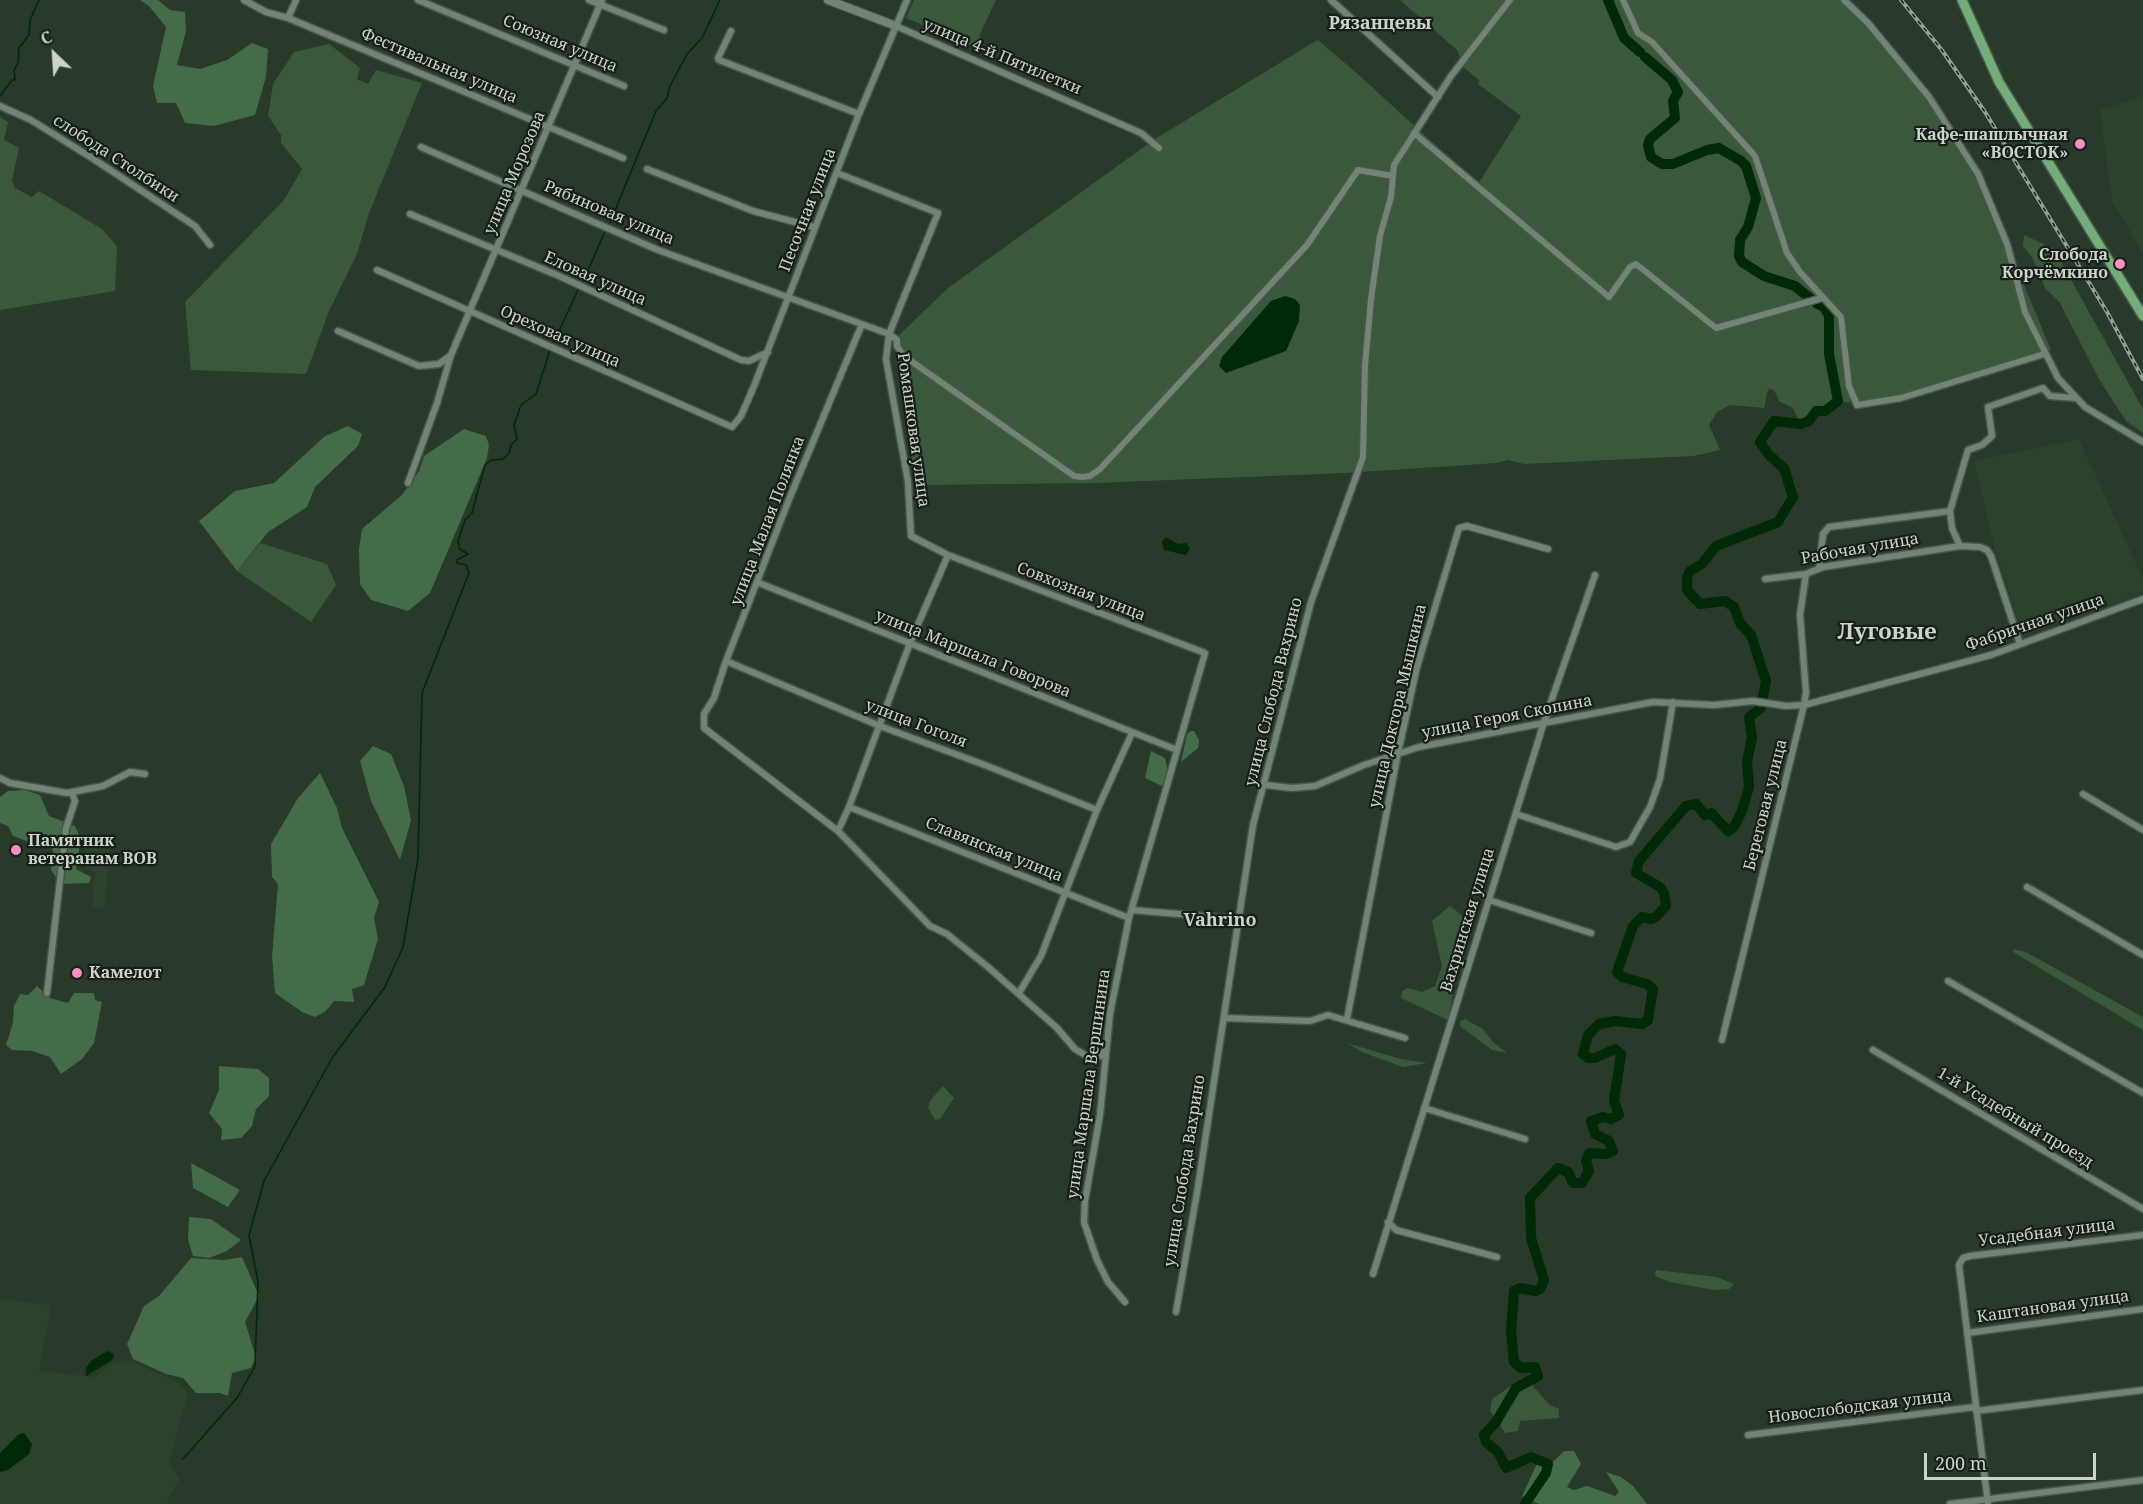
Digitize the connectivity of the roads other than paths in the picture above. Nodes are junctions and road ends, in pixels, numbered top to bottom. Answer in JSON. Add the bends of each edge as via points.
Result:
{"nodes":[{"id":1,"x":244,"y":0,"type":"edge"},
{"id":2,"x":296,"y":0,"type":"edge"},
{"id":3,"x":418,"y":0,"type":"edge"},
{"id":4,"x":589,"y":0,"type":"edge"},
{"id":5,"x":828,"y":0,"type":"edge"},
{"id":6,"x":907,"y":0,"type":"edge"},
{"id":7,"x":1331,"y":0,"type":"edge"},
{"id":8,"x":1510,"y":0,"type":"edge"},
{"id":9,"x":1623,"y":0,"type":"edge"},
{"id":10,"x":1844,"y":0,"type":"edge"},
{"id":11,"x":1962,"y":0,"type":"edge"},
{"id":12,"x":602,"y":2,"type":"edge"},
{"id":13,"x":288,"y":18,"type":"junction"},
{"id":14,"x":896,"y":26,"type":"junction"},
{"id":15,"x":664,"y":30,"type":"dead end"},
{"id":16,"x":730,"y":31,"type":"dead end"},
{"id":17,"x":575,"y":65,"type":"junction"},
{"id":18,"x":624,"y":86,"type":"dead end"},
{"id":19,"x":1438,"y":97,"type":"junction"},
{"id":20,"x":0,"y":106,"type":"edge"},
{"id":21,"x":859,"y":114,"type":"junction"},
{"id":22,"x":549,"y":126,"type":"junction"},
{"id":23,"x":1414,"y":133,"type":"junction"},
{"id":24,"x":421,"y":147,"type":"dead end"},
{"id":25,"x":1159,"y":148,"type":"dead end"},
{"id":26,"x":623,"y":158,"type":"dead end"},
{"id":27,"x":647,"y":169,"type":"dead end"},
{"id":28,"x":837,"y":173,"type":"junction"},
{"id":29,"x":1393,"y":176,"type":"junction"},
{"id":30,"x":521,"y":190,"type":"junction"},
{"id":31,"x":410,"y":214,"type":"dead end"},
{"id":32,"x":814,"y":227,"type":"junction"},
{"id":33,"x":210,"y":245,"type":"dead end"},
{"id":34,"x":496,"y":252,"type":"junction"},
{"id":35,"x":377,"y":270,"type":"dead end"},
{"id":36,"x":789,"y":298,"type":"junction"},
{"id":37,"x":1822,"y":298,"type":"junction"},
{"id":38,"x":468,"y":312,"type":"junction"},
{"id":39,"x":2143,"y":316,"type":"edge"},
{"id":40,"x":862,"y":324,"type":"junction"},
{"id":41,"x":338,"y":331,"type":"dead end"},
{"id":42,"x":889,"y":334,"type":"junction"},
{"id":43,"x":768,"y":352,"type":"junction"},
{"id":44,"x":2044,"y":354,"type":"junction"},
{"id":45,"x":451,"y":355,"type":"junction"},
{"id":46,"x":2075,"y":398,"type":"junction"},
{"id":47,"x":732,"y":427,"type":"joint"},
{"id":48,"x":2143,"y":442,"type":"edge"},
{"id":49,"x":408,"y":483,"type":"dead end"},
{"id":50,"x":1950,"y":511,"type":"junction"},
{"id":51,"x":1960,"y":546,"type":"junction"},
{"id":52,"x":1548,"y":549,"type":"dead end"},
{"id":53,"x":948,"y":555,"type":"junction"},
{"id":54,"x":1819,"y":569,"type":"junction"},
{"id":55,"x":1806,"y":574,"type":"junction"},
{"id":56,"x":1595,"y":575,"type":"dead end"},
{"id":57,"x":1765,"y":579,"type":"dead end"},
{"id":58,"x":759,"y":583,"type":"junction"},
{"id":59,"x":2143,"y":599,"type":"edge"},
{"id":60,"x":910,"y":643,"type":"junction"},
{"id":61,"x":2020,"y":644,"type":"junction"},
{"id":62,"x":1205,"y":653,"type":"joint"},
{"id":63,"x":726,"y":661,"type":"junction"},
{"id":64,"x":1673,"y":702,"type":"junction"},
{"id":65,"x":1762,"y":702,"type":"joint"},
{"id":66,"x":1804,"y":705,"type":"junction"},
{"id":67,"x":1545,"y":722,"type":"junction"},
{"id":68,"x":880,"y":726,"type":"junction"},
{"id":69,"x":1132,"y":734,"type":"junction"},
{"id":70,"x":1177,"y":750,"type":"junction"},
{"id":71,"x":1398,"y":753,"type":"junction"},
{"id":72,"x":145,"y":774,"type":"dead end"},
{"id":73,"x":0,"y":778,"type":"edge"},
{"id":74,"x":1264,"y":785,"type":"junction"},
{"id":75,"x":72,"y":793,"type":"junction"},
{"id":76,"x":2083,"y":794,"type":"dead end"},
{"id":77,"x":849,"y":807,"type":"junction"},
{"id":78,"x":1096,"y":810,"type":"junction"},
{"id":79,"x":1515,"y":814,"type":"junction"},
{"id":80,"x":2143,"y":830,"type":"edge"},
{"id":81,"x":838,"y":831,"type":"junction"},
{"id":82,"x":2027,"y":887,"type":"dead end"},
{"id":83,"x":1065,"y":894,"type":"junction"},
{"id":84,"x":1489,"y":900,"type":"junction"},
{"id":85,"x":1132,"y":910,"type":"junction"},
{"id":86,"x":1129,"y":918,"type":"junction"},
{"id":87,"x":1238,"y":920,"type":"junction"},
{"id":88,"x":1591,"y":933,"type":"dead end"},
{"id":89,"x":2143,"y":954,"type":"edge"},
{"id":90,"x":1948,"y":981,"type":"dead end"},
{"id":91,"x":47,"y":993,"type":"dead end"},
{"id":92,"x":1019,"y":993,"type":"junction"},
{"id":93,"x":1224,"y":1018,"type":"junction"},
{"id":94,"x":1347,"y":1019,"type":"junction"},
{"id":95,"x":1405,"y":1038,"type":"dead end"},
{"id":96,"x":1722,"y":1040,"type":"dead end"},
{"id":97,"x":1106,"y":1048,"type":"junction"},
{"id":98,"x":1873,"y":1050,"type":"dead end"},
{"id":99,"x":2143,"y":1093,"type":"edge"},
{"id":100,"x":1424,"y":1108,"type":"junction"},
{"id":101,"x":1525,"y":1139,"type":"dead end"},
{"id":102,"x":2143,"y":1209,"type":"edge"},
{"id":103,"x":1388,"y":1222,"type":"junction"},
{"id":104,"x":2143,"y":1235,"type":"edge"},
{"id":105,"x":1497,"y":1257,"type":"dead end"},
{"id":106,"x":1373,"y":1274,"type":"dead end"},
{"id":107,"x":1125,"y":1302,"type":"dead end"},
{"id":108,"x":2143,"y":1309,"type":"edge"},
{"id":109,"x":1176,"y":1312,"type":"dead end"},
{"id":110,"x":1967,"y":1333,"type":"junction"},
{"id":111,"x":2143,"y":1390,"type":"edge"},
{"id":112,"x":1975,"y":1409,"type":"junction"},
{"id":113,"x":1748,"y":1435,"type":"dead end"},
{"id":114,"x":2143,"y":1480,"type":"edge"},
{"id":115,"x":1988,"y":1503,"type":"edge"},
{"id":116,"x":1950,"y":1504,"type":"edge"}],
"edges":[{"from":1,"to":13,"type":"street","name":"Фестивальная улица","via":[[270,14]]},
{"from":2,"to":13,"type":"street"},
{"from":3,"to":17,"type":"street","name":"Союзная улица"},
{"from":4,"to":12,"type":"street"},
{"from":5,"to":14,"type":"street","name":"улица 4-й Пятилетки"},
{"from":6,"to":14,"type":"street","name":"Песочная улица"},
{"from":7,"to":19,"type":"street"},
{"from":8,"to":19,"type":"street","name":"улица Слобода Вахрино"},
{"from":9,"to":37,"type":"street","via":[[1638,33],[1652,42],[1750,147],[1787,253]]},
{"from":10,"to":44,"type":"street","via":[[1868,23],[1929,98],[1978,174],[2007,244],[2020,296]]},
{"from":11,"to":39,"type":"main road","via":[[1999,82]]},
{"from":12,"to":15,"type":"street"},
{"from":12,"to":17,"type":"street","name":"улица Морозова"},
{"from":13,"to":22,"type":"street","name":"Фестивальная улица"},
{"from":14,"to":21,"type":"street","name":"Песочная улица"},
{"from":14,"to":25,"type":"street","name":"улица 4-й Пятилетки","via":[[1141,133]]},
{"from":16,"to":21,"type":"street","via":[[719,60]]},
{"from":17,"to":18,"type":"street","name":"Союзная улица"},
{"from":17,"to":22,"type":"street","name":"улица Морозова"},
{"from":19,"to":23,"type":"street","name":"улица Слобода Вахрино"},
{"from":20,"to":33,"type":"street","name":"слобода Столбики","via":[[31,120],[195,226]]},
{"from":21,"to":28,"type":"street","name":"Песочная улица"},
{"from":22,"to":26,"type":"street","name":"Фестивальная улица"},
{"from":22,"to":30,"type":"street","name":"улица Морозова"},
{"from":23,"to":29,"type":"street","name":"улица Слобода Вахрино","via":[[1394,165]]},
{"from":23,"to":37,"type":"street","via":[[1609,297],[1636,264],[1716,328]]},
{"from":24,"to":30,"type":"street","name":"Рябиновая улица"},
{"from":27,"to":32,"type":"street","via":[[753,211]]},
{"from":28,"to":32,"type":"street","name":"Песочная улица"},
{"from":28,"to":42,"type":"street","name":"Ромашковая улица","via":[[938,213]]},
{"from":29,"to":42,"type":"street","via":[[1358,170],[1307,245],[1100,470],[1090,476],[1074,476],[1031,446],[904,356],[897,340]]},
{"from":29,"to":74,"type":"street","name":"улица Слобода Вахрино","via":[[1369,320],[1363,457],[1311,602]]},
{"from":30,"to":34,"type":"street","name":"улица Морозова"},
{"from":30,"to":36,"type":"street","name":"Рябиновая улица","via":[[658,250]]},
{"from":31,"to":34,"type":"street","name":"Еловая улица"},
{"from":32,"to":36,"type":"street","name":"Песочная улица"},
{"from":34,"to":38,"type":"street","name":"улица Морозова"},
{"from":34,"to":43,"type":"street","name":"Еловая улица","via":[[576,283],[741,360],[749,361]]},
{"from":35,"to":38,"type":"street","name":"Ореховая улица"},
{"from":36,"to":40,"type":"street","name":"Рябиновая улица"},
{"from":36,"to":43,"type":"street","name":"Песочная улица"},
{"from":37,"to":44,"type":"street","via":[[1841,317],[1849,386],[1857,405],[1901,398]]},
{"from":38,"to":45,"type":"street","name":"улица Морозова"},
{"from":38,"to":47,"type":"street","name":"Ореховая улица"},
{"from":40,"to":42,"type":"street","name":"Рябиновая улица"},
{"from":40,"to":58,"type":"street","name":"улица Малая Полянка"},
{"from":41,"to":45,"type":"street","via":[[419,366],[439,364]]},
{"from":42,"to":53,"type":"street","name":"Ромашковая улица","via":[[886,359],[905,463],[910,536]]},
{"from":43,"to":47,"type":"street","name":"Песочная улица","via":[[741,416]]},
{"from":44,"to":46,"type":"street"},
{"from":45,"to":49,"type":"street","name":"улица Морозова"},
{"from":46,"to":48,"type":"street"},
{"from":46,"to":50,"type":"street","via":[[2050,396],[2043,388],[1988,407],[1992,436],[1968,450]]},
{"from":50,"to":51,"type":"street"},
{"from":50,"to":54,"type":"street","via":[[1828,527],[1822,534]]},
{"from":51,"to":54,"type":"street","name":"Рабочая улица"},
{"from":51,"to":61,"type":"street","via":[[1987,550]]},
{"from":52,"to":71,"type":"street","name":"улица Доктора Мышкина","via":[[1467,526],[1459,528],[1417,667]]},
{"from":53,"to":60,"type":"street"},
{"from":53,"to":62,"type":"street","name":"Совхозная улица"},
{"from":54,"to":55,"type":"street","name":"Рабочая улица"},
{"from":55,"to":57,"type":"street","name":"Рабочая улица"},
{"from":55,"to":66,"type":"street","name":"Береговая улица","via":[[1800,615]]},
{"from":56,"to":67,"type":"street","name":"Вахринская улица"},
{"from":58,"to":60,"type":"street","name":"улица Маршала Говорова"},
{"from":58,"to":63,"type":"street","name":"улица Малая Полянка"},
{"from":59,"to":61,"type":"street","name":"Фабричная улица"},
{"from":60,"to":68,"type":"street"},
{"from":60,"to":69,"type":"street","name":"улица Маршала Говорова"},
{"from":61,"to":66,"type":"street","name":"Фабричная улица"},
{"from":62,"to":70,"type":"street","name":"улица Маршала Вершинина"},
{"from":63,"to":68,"type":"street","name":"улица Гоголя"},
{"from":63,"to":81,"type":"street","name":"улица Малая Полянка","via":[[714,698],[704,714],[704,728]]},
{"from":64,"to":65,"type":"street","name":"улица Героя Скопина"},
{"from":64,"to":67,"type":"street","name":"улица Героя Скопина","via":[[1653,702]]},
{"from":64,"to":79,"type":"street","via":[[1660,779],[1650,807],[1630,842],[1616,847]]},
{"from":65,"to":66,"type":"street","name":"Фабричная улица"},
{"from":66,"to":96,"type":"street","name":"Береговая улица"},
{"from":67,"to":71,"type":"street","name":"улица Героя Скопина"},
{"from":67,"to":79,"type":"street","name":"Вахринская улица"},
{"from":68,"to":77,"type":"street"},
{"from":68,"to":78,"type":"street","name":"улица Гоголя"},
{"from":69,"to":70,"type":"street","name":"улица Маршала Говорова"},
{"from":69,"to":78,"type":"street"},
{"from":70,"to":85,"type":"street","name":"улица Маршала Вершинина"},
{"from":71,"to":74,"type":"street","name":"улица Героя Скопина","via":[[1315,786]]},
{"from":71,"to":94,"type":"street","name":"улица Доктора Мышкина"},
{"from":72,"to":75,"type":"street","via":[[130,772],[103,786]]},
{"from":73,"to":75,"type":"street","via":[[52,792]]},
{"from":74,"to":87,"type":"street","name":"улица Слобода Вахрино","via":[[1253,825]]},
{"from":75,"to":91,"type":"street","via":[[75,801],[66,828]]},
{"from":76,"to":80,"type":"street"},
{"from":77,"to":81,"type":"street"},
{"from":77,"to":83,"type":"street","name":"Славянская улица"},
{"from":78,"to":83,"type":"street"},
{"from":79,"to":84,"type":"street","name":"Вахринская улица"},
{"from":81,"to":92,"type":"street","via":[[930,926],[947,934]]},
{"from":82,"to":89,"type":"street"},
{"from":83,"to":86,"type":"street","name":"Славянская улица"},
{"from":83,"to":92,"type":"street","via":[[1041,956]]},
{"from":84,"to":88,"type":"street"},
{"from":84,"to":100,"type":"street","name":"Вахринская улица"},
{"from":85,"to":86,"type":"street","name":"улица Маршала Вершинина"},
{"from":85,"to":87,"type":"street"},
{"from":86,"to":97,"type":"street","name":"улица Маршала Вершинина"},
{"from":87,"to":93,"type":"street","name":"улица Слобода Вахрино"},
{"from":90,"to":99,"type":"street"},
{"from":92,"to":97,"type":"street","via":[[1075,1049],[1090,1058],[1100,1056]]},
{"from":93,"to":94,"type":"street","via":[[1310,1021],[1328,1015]]},
{"from":93,"to":109,"type":"street","name":"улица Слобода Вахрино"},
{"from":94,"to":95,"type":"street"},
{"from":97,"to":107,"type":"street","name":"улица Маршала Вершинина","via":[[1084,1222],[1108,1282]]},
{"from":98,"to":102,"type":"street","name":"1-й Усадебный проезд"},
{"from":100,"to":101,"type":"street"},
{"from":100,"to":103,"type":"street","name":"Вахринская улица"},
{"from":103,"to":105,"type":"street","via":[[1396,1230]]},
{"from":103,"to":106,"type":"street","name":"Вахринская улица"},
{"from":104,"to":110,"type":"street","name":"Усадебная улица","via":[[1963,1258],[1959,1265]]},
{"from":108,"to":110,"type":"street","name":"Каштановая улица"},
{"from":110,"to":112,"type":"street"},
{"from":111,"to":112,"type":"street","name":"Новослободская улица"},
{"from":112,"to":113,"type":"street","name":"Новослободская улица"},
{"from":112,"to":115,"type":"street"},
{"from":114,"to":115,"type":"street"},
{"from":115,"to":116,"type":"street"}]}
